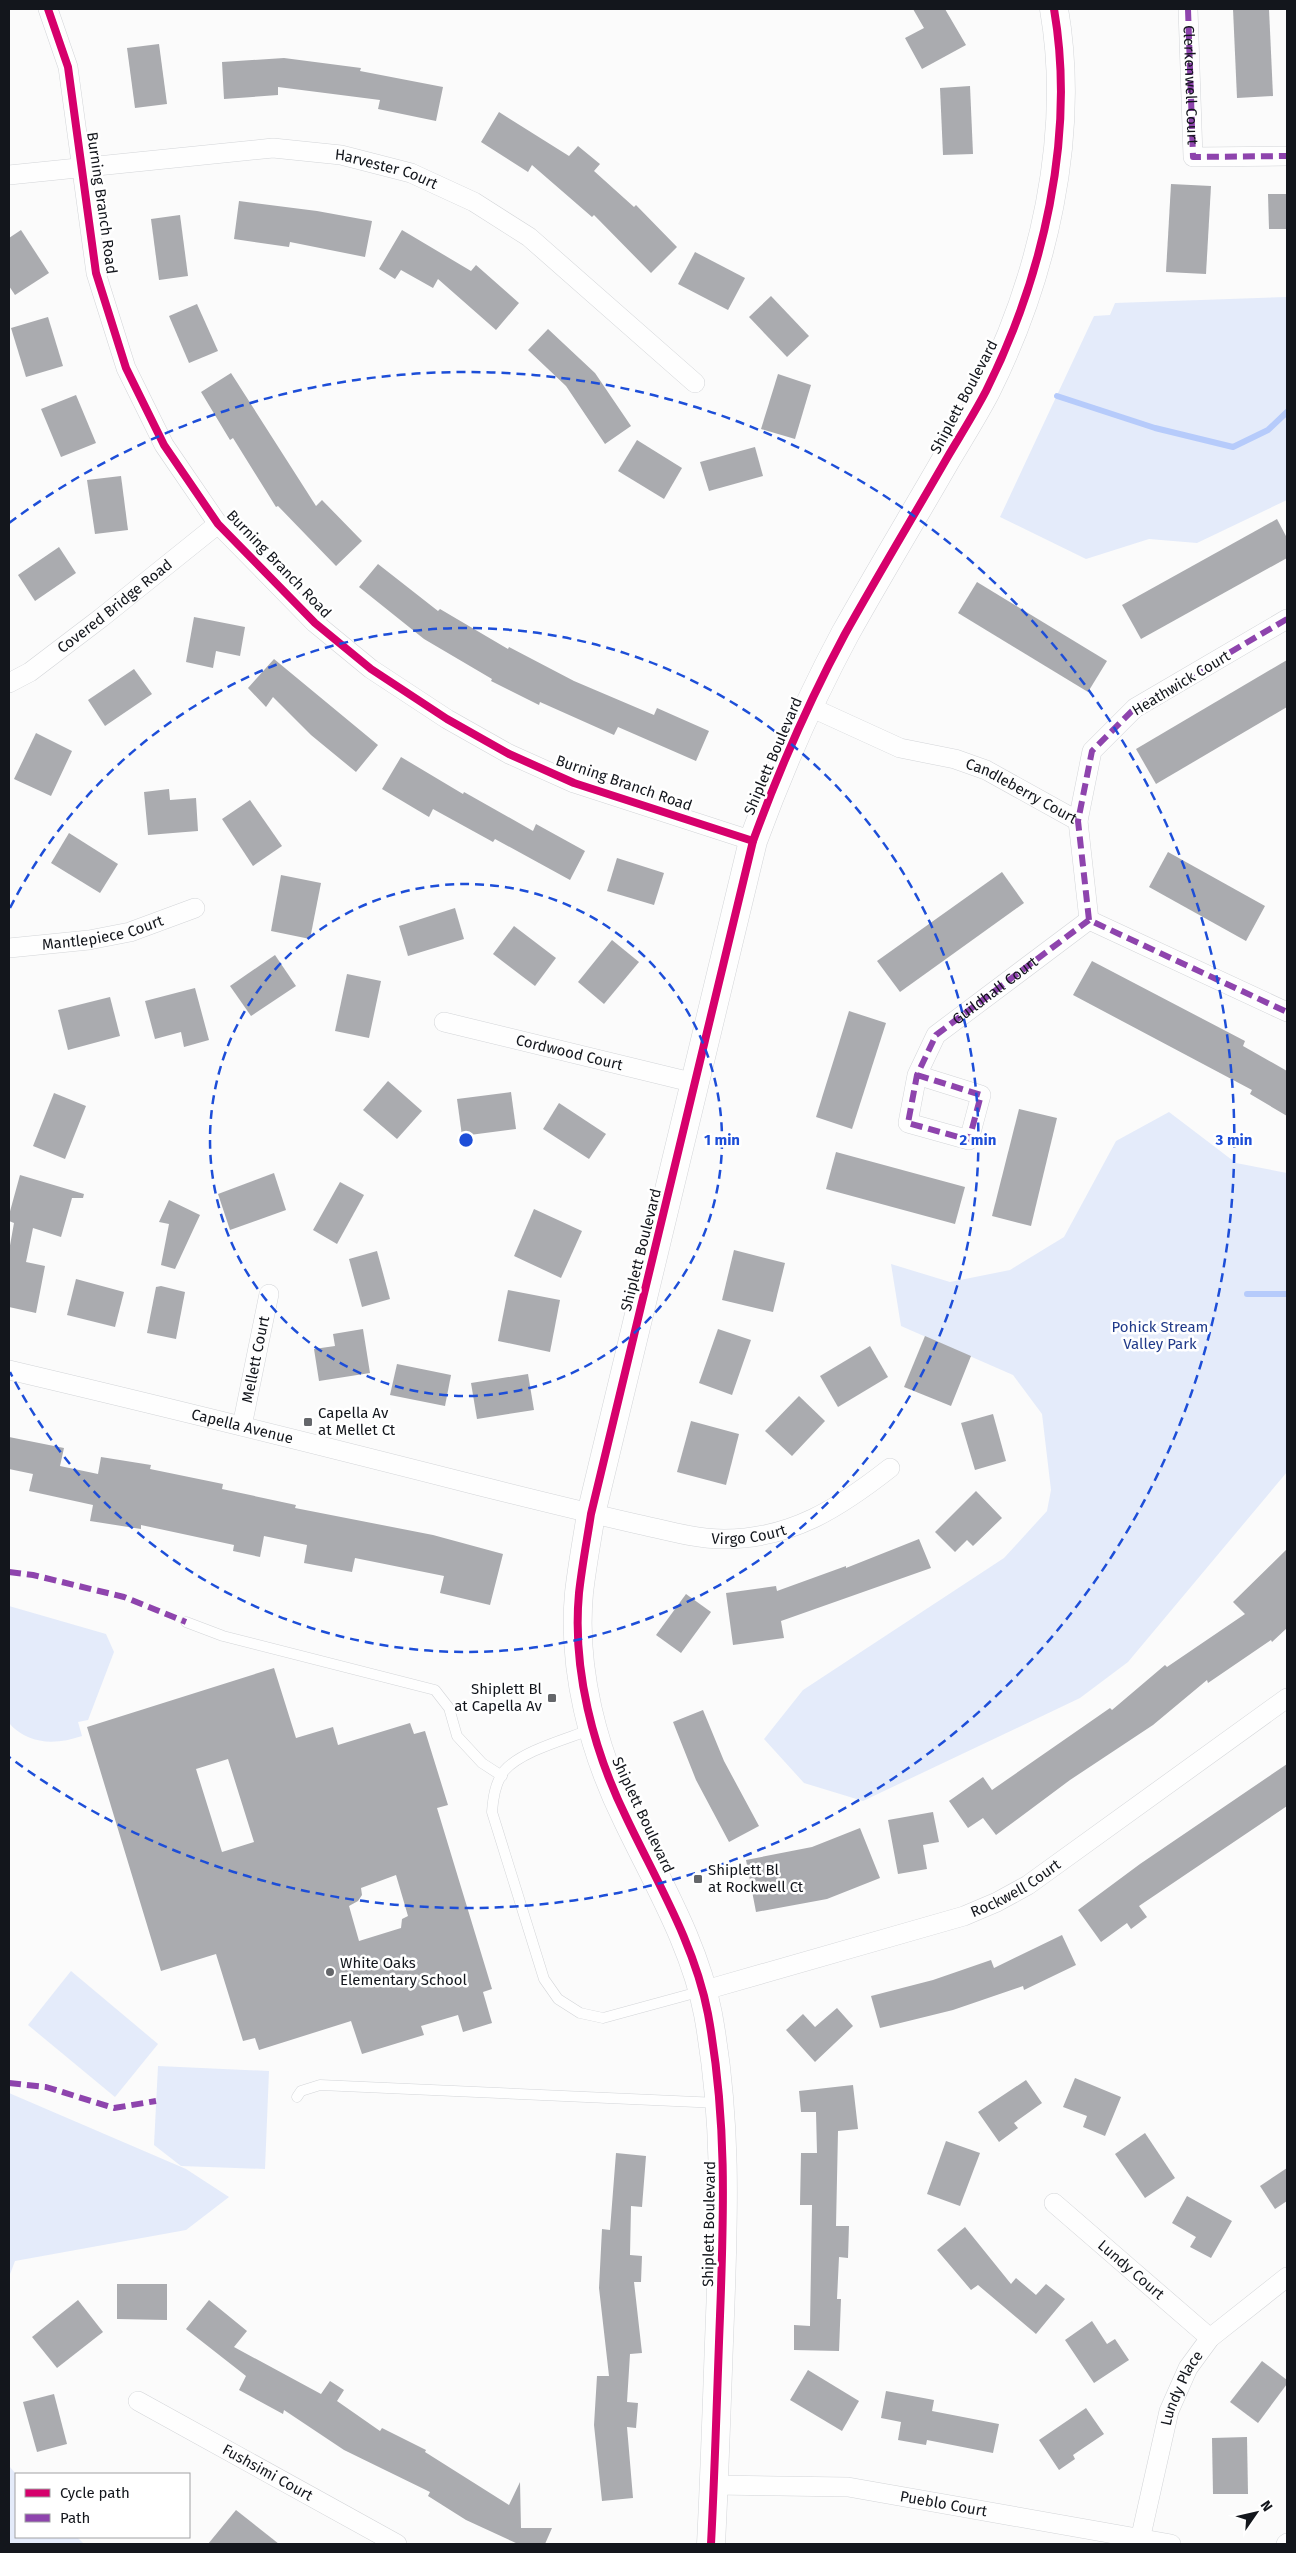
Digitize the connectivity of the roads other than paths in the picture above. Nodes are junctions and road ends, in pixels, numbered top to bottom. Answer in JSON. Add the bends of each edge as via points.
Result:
{"nodes":[{"id":1,"x":48,"y":9,"type":"edge"},
{"id":2,"x":1054,"y":9,"type":"edge"},
{"id":3,"x":1188,"y":9,"type":"edge"},
{"id":4,"x":1287,"y":156,"type":"edge"},
{"id":5,"x":82,"y":166,"type":"junction"},
{"id":6,"x":9,"y":175,"type":"edge"},
{"id":7,"x":695,"y":383,"type":"dead end"},
{"id":8,"x":218,"y":524,"type":"junction"},
{"id":9,"x":1287,"y":620,"type":"edge"},
{"id":10,"x":9,"y":684,"type":"edge"},
{"id":11,"x":808,"y":706,"type":"junction"},
{"id":12,"x":1078,"y":820,"type":"junction"},
{"id":13,"x":753,"y":841,"type":"junction"},
{"id":14,"x":194,"y":908,"type":"dead end"},
{"id":15,"x":1089,"y":920,"type":"junction"},
{"id":16,"x":9,"y":948,"type":"edge"},
{"id":17,"x":1287,"y":1012,"type":"edge"},
{"id":18,"x":444,"y":1022,"type":"dead end"},
{"id":19,"x":917,"y":1075,"type":"dead end"},
{"id":20,"x":695,"y":1083,"type":"junction"},
{"id":21,"x":269,"y":1294,"type":"dead end"},
{"id":22,"x":9,"y":1370,"type":"edge"},
{"id":23,"x":242,"y":1426,"type":"junction"},
{"id":24,"x":890,"y":1468,"type":"dead end"},
{"id":25,"x":591,"y":1514,"type":"junction"},
{"id":26,"x":186,"y":1622,"type":"dead end"},
{"id":27,"x":1287,"y":1698,"type":"edge"},
{"id":28,"x":593,"y":1729,"type":"junction"},
{"id":29,"x":502,"y":1776,"type":"junction"},
{"id":30,"x":702,"y":1992,"type":"junction"},
{"id":31,"x":297,"y":2097,"type":"dead end"},
{"id":32,"x":720,"y":2103,"type":"junction"},
{"id":33,"x":1054,"y":2203,"type":"dead end"},
{"id":34,"x":1287,"y":2277,"type":"edge"},
{"id":35,"x":1210,"y":2338,"type":"junction"},
{"id":36,"x":138,"y":2401,"type":"dead end"},
{"id":37,"x":714,"y":2485,"type":"junction"},
{"id":38,"x":1140,"y":2540,"type":"junction"},
{"id":39,"x":397,"y":2544,"type":"edge"},
{"id":40,"x":711,"y":2544,"type":"edge"},
{"id":41,"x":1171,"y":2544,"type":"edge"}],
"edges":[{"from":1,"to":5,"type":"street","name":"Burning Branch Road","via":[[68,67]]},
{"from":2,"to":11,"type":"street","name":"Shiplett Boulevard","via":[[1059,101],[1052,189],[1034,272],[1013,333],[985,392]]},
{"from":3,"to":4,"type":"street","name":"Clerkenwell Court","via":[[1193,157]]},
{"from":5,"to":6,"type":"street","name":"Harvester Court"},
{"from":5,"to":7,"type":"street","name":"Harvester Court","via":[[273,148],[341,155],[411,174],[474,202],[529,237]]},
{"from":5,"to":8,"type":"street","name":"Burning Branch Road","via":[[96,273],[126,368],[164,445]]},
{"from":8,"to":10,"type":"street","name":"Covered Bridge Road","via":[[101,618]]},
{"from":8,"to":13,"type":"street","name":"Burning Branch Road","via":[[316,623],[371,669],[447,719],[509,754],[574,783]]},
{"from":9,"to":12,"type":"street","name":"Heathwick Court","via":[[1135,708],[1092,751]]},
{"from":11,"to":12,"type":"street","name":"Candleberry Court","via":[[900,748],[954,759],[986,770]]},
{"from":11,"to":13,"type":"street","name":"Shiplett Boulevard"},
{"from":12,"to":15,"type":"street","name":"Candleberry Court"},
{"from":13,"to":20,"type":"street","name":"Shiplett Boulevard"},
{"from":14,"to":16,"type":"street","name":"Mantlepiece Court","via":[[130,932],[89,940]]},
{"from":15,"to":17,"type":"street"},
{"from":15,"to":19,"type":"street","name":"Guildhall Court","via":[[936,1035]]},
{"from":18,"to":20,"type":"street","name":"Cordwood Court"},
{"from":20,"to":25,"type":"street","name":"Shiplett Boulevard"},
{"from":21,"to":23,"type":"street","name":"Mellett Court"},
{"from":22,"to":23,"type":"street","name":"Capella Avenue"},
{"from":23,"to":25,"type":"street","name":"Capella Avenue"},
{"from":24,"to":25,"type":"street","name":"Virgo Court","via":[[861,1491],[817,1518],[786,1530],[751,1536],[710,1538]]},
{"from":25,"to":28,"type":"street","name":"Shiplett Boulevard","via":[[579,1595],[580,1655]]},
{"from":26,"to":29,"type":"lane","via":[[223,1636],[435,1690],[449,1708],[457,1736],[482,1763]]},
{"from":27,"to":30,"type":"street","name":"Rockwell Court","via":[[1028,1885],[997,1902],[964,1916]]},
{"from":28,"to":29,"type":"lane","via":[[528,1754]]},
{"from":28,"to":30,"type":"street","name":"Shiplett Boulevard","via":[[612,1787],[684,1937]]},
{"from":29,"to":30,"type":"lane","via":[[494,1790],[492,1812],[544,1979],[558,1999],[580,2013],[603,2018]]},
{"from":30,"to":32,"type":"street","name":"Shiplett Boulevard","via":[[708,2012]]},
{"from":31,"to":32,"type":"lane","via":[[301,2091],[320,2085]]},
{"from":32,"to":37,"type":"street","name":"Shiplett Boulevard","via":[[724,2205]]},
{"from":33,"to":35,"type":"street","name":"Lundy Court"},
{"from":34,"to":35,"type":"street","name":"Lundy Place"},
{"from":35,"to":38,"type":"street","name":"Lundy Place","via":[[1188,2368],[1169,2411]]},
{"from":36,"to":39,"type":"street","name":"Fushsimi Court"},
{"from":37,"to":38,"type":"street","name":"Pueblo Court","via":[[848,2488]]},
{"from":37,"to":40,"type":"street","name":"Shiplett Boulevard"},
{"from":38,"to":41,"type":"street","name":"Pueblo Court"}]}
